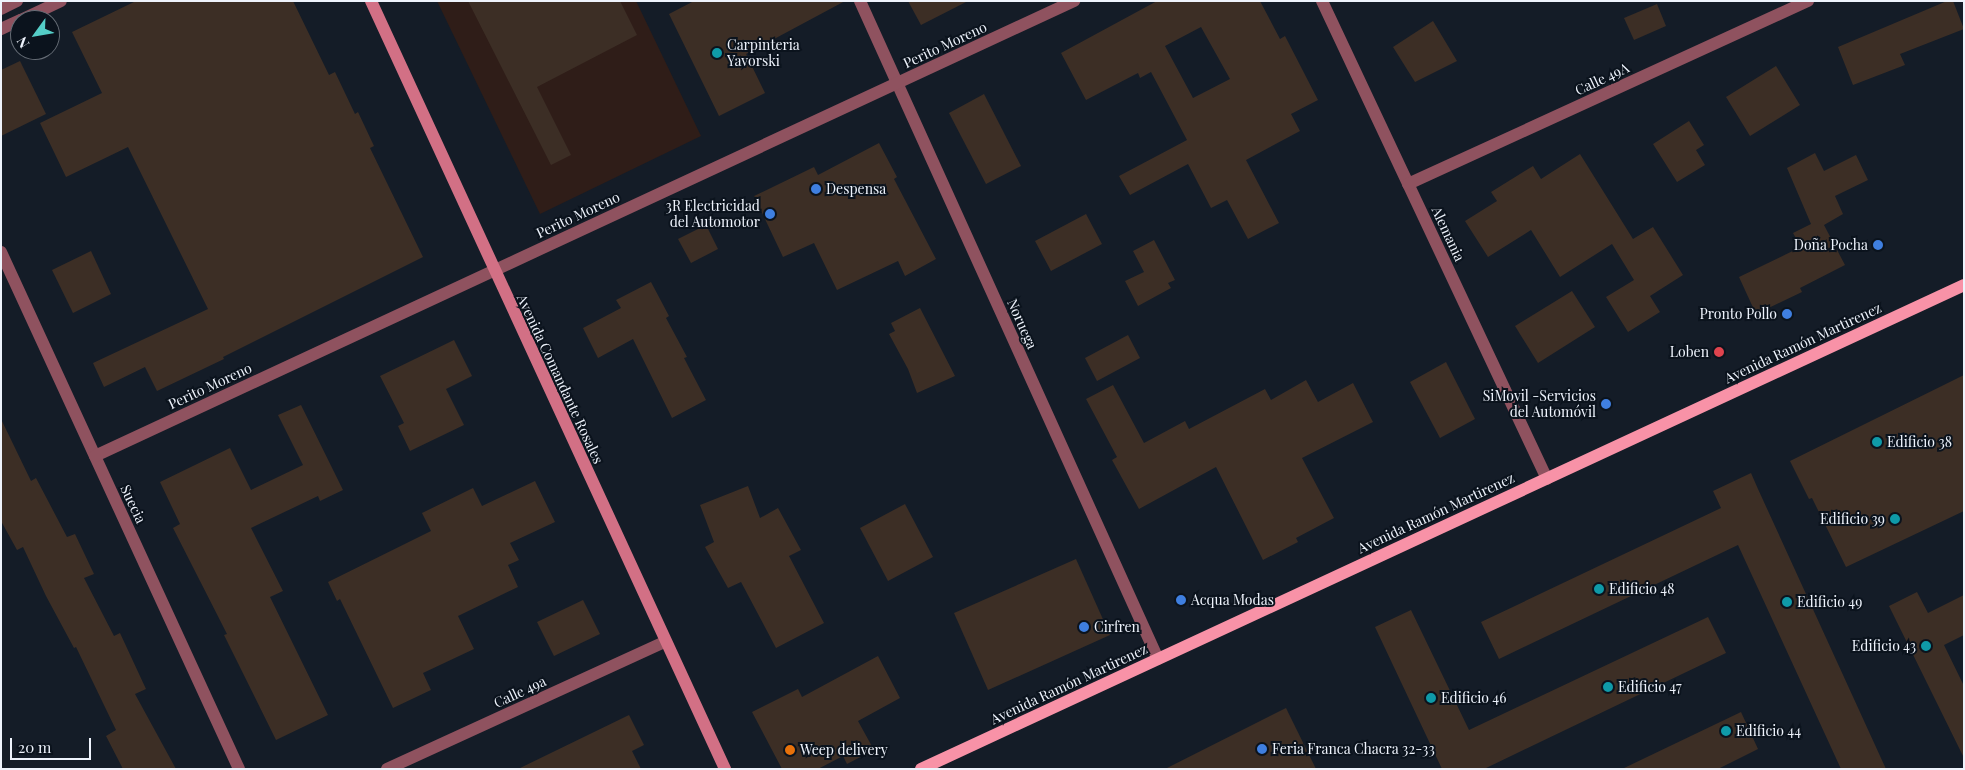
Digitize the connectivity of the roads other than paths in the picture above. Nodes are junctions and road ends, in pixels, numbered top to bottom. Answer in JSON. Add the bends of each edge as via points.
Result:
{"nodes":[{"id":1,"x":18,"y":1,"type":"edge"},
{"id":2,"x":61,"y":1,"type":"edge"},
{"id":3,"x":371,"y":1,"type":"edge"},
{"id":4,"x":860,"y":1,"type":"edge"},
{"id":5,"x":1074,"y":1,"type":"edge"},
{"id":6,"x":1322,"y":1,"type":"edge"},
{"id":7,"x":1808,"y":1,"type":"edge"},
{"id":8,"x":1,"y":9,"type":"edge"},
{"id":9,"x":42,"y":10,"type":"edge"},
{"id":10,"x":897,"y":84,"type":"junction"},
{"id":11,"x":1408,"y":184,"type":"junction"},
{"id":12,"x":1,"y":252,"type":"edge"},
{"id":13,"x":494,"y":271,"type":"junction"},
{"id":14,"x":1964,"y":285,"type":"edge"},
{"id":15,"x":94,"y":456,"type":"junction"},
{"id":16,"x":1546,"y":479,"type":"junction"},
{"id":17,"x":665,"y":642,"type":"junction"},
{"id":18,"x":1158,"y":659,"type":"junction"},
{"id":19,"x":239,"y":769,"type":"edge"},
{"id":20,"x":387,"y":769,"type":"edge"},
{"id":21,"x":725,"y":769,"type":"edge"},
{"id":22,"x":921,"y":769,"type":"edge"}],
"edges":[{"from":1,"to":8,"type":"street"},
{"from":2,"to":9,"type":"street"},
{"from":3,"to":13,"type":"main road","name":"Avenida Comandante Rosales"},
{"from":4,"to":10,"type":"street","name":"Noruega"},
{"from":5,"to":10,"type":"street","name":"Perito Moreno"},
{"from":6,"to":11,"type":"street","name":"Alemania"},
{"from":7,"to":11,"type":"street","name":"Calle 49A"},
{"from":10,"to":13,"type":"street","name":"Perito Moreno"},
{"from":10,"to":18,"type":"street","name":"Noruega"},
{"from":11,"to":16,"type":"street","name":"Alemania"},
{"from":12,"to":15,"type":"street","name":"Suecia"},
{"from":13,"to":15,"type":"street","name":"Perito Moreno"},
{"from":13,"to":17,"type":"main road","name":"Avenida Comandante Rosales"},
{"from":14,"to":16,"type":"main road","name":"Avenida Ramón Martirenez"},
{"from":15,"to":19,"type":"street","name":"Suecia"},
{"from":16,"to":18,"type":"main road","name":"Avenida Ramón Martirenez"},
{"from":17,"to":20,"type":"street","name":"Calle 49a"},
{"from":17,"to":21,"type":"main road","name":"Avenida Comandante Rosales"},
{"from":18,"to":22,"type":"main road","name":"Avenida Ramón Martirenez"}]}
